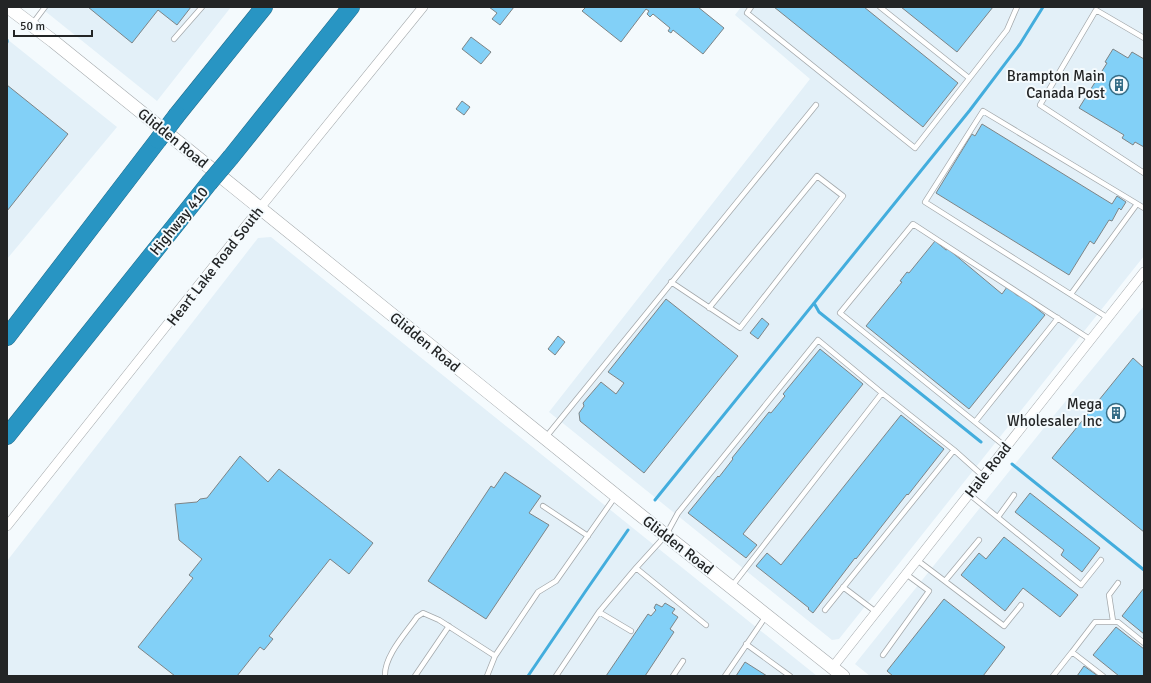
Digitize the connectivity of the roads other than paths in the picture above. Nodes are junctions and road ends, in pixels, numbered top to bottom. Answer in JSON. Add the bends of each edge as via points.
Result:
{"nodes":[{"id":1,"x":8,"y":7,"type":"edge"},
{"id":2,"x":45,"y":7,"type":"edge"},
{"id":3,"x":202,"y":7,"type":"edge"},
{"id":4,"x":264,"y":7,"type":"edge"},
{"id":5,"x":350,"y":7,"type":"edge"},
{"id":6,"x":423,"y":7,"type":"edge"},
{"id":7,"x":751,"y":7,"type":"edge"},
{"id":8,"x":880,"y":7,"type":"edge"},
{"id":9,"x":1017,"y":7,"type":"edge"},
{"id":10,"x":32,"y":25,"type":"junction"},
{"id":11,"x":1144,"y":38,"type":"edge"},
{"id":12,"x":174,"y":39,"type":"dead end"},
{"id":13,"x":969,"y":78,"type":"junction"},
{"id":14,"x":816,"y":105,"type":"dead end"},
{"id":15,"x":1144,"y":173,"type":"edge"},
{"id":16,"x":1137,"y":204,"type":"junction"},
{"id":17,"x":260,"y":208,"type":"junction"},
{"id":18,"x":1144,"y":208,"type":"edge"},
{"id":19,"x":1144,"y":272,"type":"edge"},
{"id":20,"x":671,"y":282,"type":"junction"},
{"id":21,"x":1071,"y":294,"type":"junction"},
{"id":22,"x":709,"y":308,"type":"junction"},
{"id":23,"x":1058,"y":318,"type":"junction"},
{"id":24,"x":1108,"y":318,"type":"junction"},
{"id":25,"x":7,"y":337,"type":"edge"},
{"id":26,"x":1091,"y":340,"type":"junction"},
{"id":27,"x":882,"y":393,"type":"junction"},
{"id":28,"x":975,"y":422,"type":"junction"},
{"id":29,"x":7,"y":436,"type":"edge"},
{"id":30,"x":545,"y":438,"type":"junction"},
{"id":31,"x":1006,"y":448,"type":"junction"},
{"id":32,"x":954,"y":450,"type":"junction"},
{"id":33,"x":983,"y":476,"type":"junction"},
{"id":34,"x":969,"y":494,"type":"junction"},
{"id":35,"x":1014,"y":495,"type":"dead end"},
{"id":36,"x":616,"y":496,"type":"junction"},
{"id":37,"x":543,"y":506,"type":"dead end"},
{"id":38,"x":998,"y":517,"type":"junction"},
{"id":39,"x":7,"y":526,"type":"edge"},
{"id":40,"x":588,"y":536,"type":"junction"},
{"id":41,"x":666,"y":536,"type":"junction"},
{"id":42,"x":979,"y":540,"type":"dead end"},
{"id":43,"x":917,"y":560,"type":"junction"},
{"id":44,"x":1101,"y":560,"type":"dead end"},
{"id":45,"x":636,"y":568,"type":"junction"},
{"id":46,"x":906,"y":574,"type":"junction"},
{"id":47,"x":945,"y":581,"type":"junction"},
{"id":48,"x":1118,"y":583,"type":"dead end"},
{"id":49,"x":843,"y":587,"type":"junction"},
{"id":50,"x":731,"y":588,"type":"junction"},
{"id":51,"x":1021,"y":605,"type":"dead end"},
{"id":52,"x":825,"y":610,"type":"dead end"},
{"id":53,"x":599,"y":612,"type":"junction"},
{"id":54,"x":876,"y":612,"type":"junction"},
{"id":55,"x":767,"y":616,"type":"junction"},
{"id":56,"x":1113,"y":622,"type":"junction"},
{"id":57,"x":706,"y":625,"type":"dead end"},
{"id":58,"x":449,"y":626,"type":"junction"},
{"id":59,"x":631,"y":632,"type":"dead end"},
{"id":60,"x":1144,"y":642,"type":"edge"},
{"id":61,"x":746,"y":644,"type":"junction"},
{"id":62,"x":1072,"y":652,"type":"junction"},
{"id":63,"x":883,"y":654,"type":"dead end"},
{"id":64,"x":495,"y":656,"type":"junction"},
{"id":65,"x":683,"y":661,"type":"dead end"},
{"id":66,"x":837,"y":672,"type":"edge"},
{"id":67,"x":385,"y":676,"type":"edge"},
{"id":68,"x":414,"y":676,"type":"edge"},
{"id":69,"x":487,"y":676,"type":"edge"},
{"id":70,"x":556,"y":676,"type":"edge"},
{"id":71,"x":674,"y":676,"type":"edge"},
{"id":72,"x":725,"y":676,"type":"edge"},
{"id":73,"x":790,"y":676,"type":"edge"},
{"id":74,"x":1053,"y":676,"type":"edge"},
{"id":75,"x":1103,"y":676,"type":"edge"}],
"edges":[{"from":1,"to":10,"type":"street","name":"Glidden Road"},
{"from":2,"to":10,"type":"lane"},
{"from":3,"to":12,"type":"lane"},
{"from":4,"to":25,"type":"highway","bridge":true,"via":[[177,115]]},
{"from":5,"to":29,"type":"highway","name":"Highway 410","bridge":true},
{"from":6,"to":17,"type":"street","name":"Heart Lake Road South"},
{"from":7,"to":13,"type":"lane","via":[[747,13],[915,148]]},
{"from":8,"to":13,"type":"lane"},
{"from":9,"to":13,"type":"lane","via":[[1007,30]]},
{"from":10,"to":17,"type":"street","name":"Glidden Road"},
{"from":11,"to":15,"type":"lane","via":[[1096,10],[1040,105]]},
{"from":14,"to":20,"type":"lane"},
{"from":16,"to":18,"type":"lane"},
{"from":16,"to":21,"type":"lane"},
{"from":16,"to":21,"type":"lane","via":[[983,111],[924,202]]},
{"from":17,"to":30,"type":"street","name":"Glidden Road"},
{"from":17,"to":39,"type":"street","name":"Heart Lake Road South"},
{"from":19,"to":24,"type":"street","name":"Hale Road"},
{"from":20,"to":22,"type":"lane"},
{"from":20,"to":30,"type":"lane"},
{"from":21,"to":24,"type":"lane"},
{"from":22,"to":22,"type":"lane","via":[[740,328],[843,196],[817,176]]},
{"from":23,"to":26,"type":"lane"},
{"from":23,"to":28,"type":"lane"},
{"from":23,"to":28,"type":"lane","via":[[913,224],[840,313]]},
{"from":24,"to":26,"type":"street","name":"Hale Road"},
{"from":26,"to":31,"type":"street","name":"Hale Road"},
{"from":27,"to":32,"type":"lane"},
{"from":27,"to":41,"type":"lane","via":[[818,340],[678,513]]},
{"from":27,"to":50,"type":"lane"},
{"from":28,"to":31,"type":"lane"},
{"from":30,"to":36,"type":"street","name":"Glidden Road"},
{"from":31,"to":33,"type":"street","name":"Hale Road"},
{"from":32,"to":33,"type":"lane"},
{"from":32,"to":49,"type":"lane"},
{"from":33,"to":34,"type":"street","name":"Hale Road"},
{"from":34,"to":38,"type":"lane"},
{"from":34,"to":43,"type":"street","name":"Hale Road"},
{"from":35,"to":38,"type":"lane"},
{"from":36,"to":40,"type":"lane"},
{"from":36,"to":41,"type":"street","name":"Glidden Road"},
{"from":37,"to":40,"type":"lane"},
{"from":38,"to":44,"type":"lane","via":[[1081,585]]},
{"from":40,"to":64,"type":"lane","via":[[556,581],[538,592]]},
{"from":41,"to":45,"type":"lane"},
{"from":41,"to":50,"type":"street","name":"Glidden Road"},
{"from":42,"to":47,"type":"lane"},
{"from":43,"to":46,"type":"street","name":"Hale Road"},
{"from":43,"to":47,"type":"lane"},
{"from":45,"to":53,"type":"lane"},
{"from":45,"to":57,"type":"lane"},
{"from":46,"to":54,"type":"street","name":"Hale Road"},
{"from":46,"to":63,"type":"lane","via":[[929,591]]},
{"from":47,"to":51,"type":"lane","via":[[1004,626]]},
{"from":48,"to":56,"type":"lane","via":[[1109,595]]},
{"from":49,"to":52,"type":"lane"},
{"from":49,"to":54,"type":"lane"},
{"from":50,"to":55,"type":"street","name":"Glidden Road"},
{"from":53,"to":59,"type":"lane"},
{"from":53,"to":70,"type":"lane"},
{"from":54,"to":66,"type":"street","name":"Hale Road"},
{"from":55,"to":61,"type":"lane"},
{"from":55,"to":66,"type":"street","name":"Glidden Road"},
{"from":56,"to":60,"type":"lane","via":[[1118,622]]},
{"from":56,"to":62,"type":"lane","via":[[1095,622]]},
{"from":58,"to":64,"type":"lane"},
{"from":58,"to":67,"type":"lane","via":[[423,613],[417,617],[389,658]]},
{"from":58,"to":68,"type":"lane"},
{"from":61,"to":72,"type":"lane"},
{"from":61,"to":73,"type":"lane"},
{"from":62,"to":74,"type":"lane"},
{"from":62,"to":75,"type":"lane"},
{"from":64,"to":69,"type":"lane"},
{"from":65,"to":71,"type":"lane"}]}
